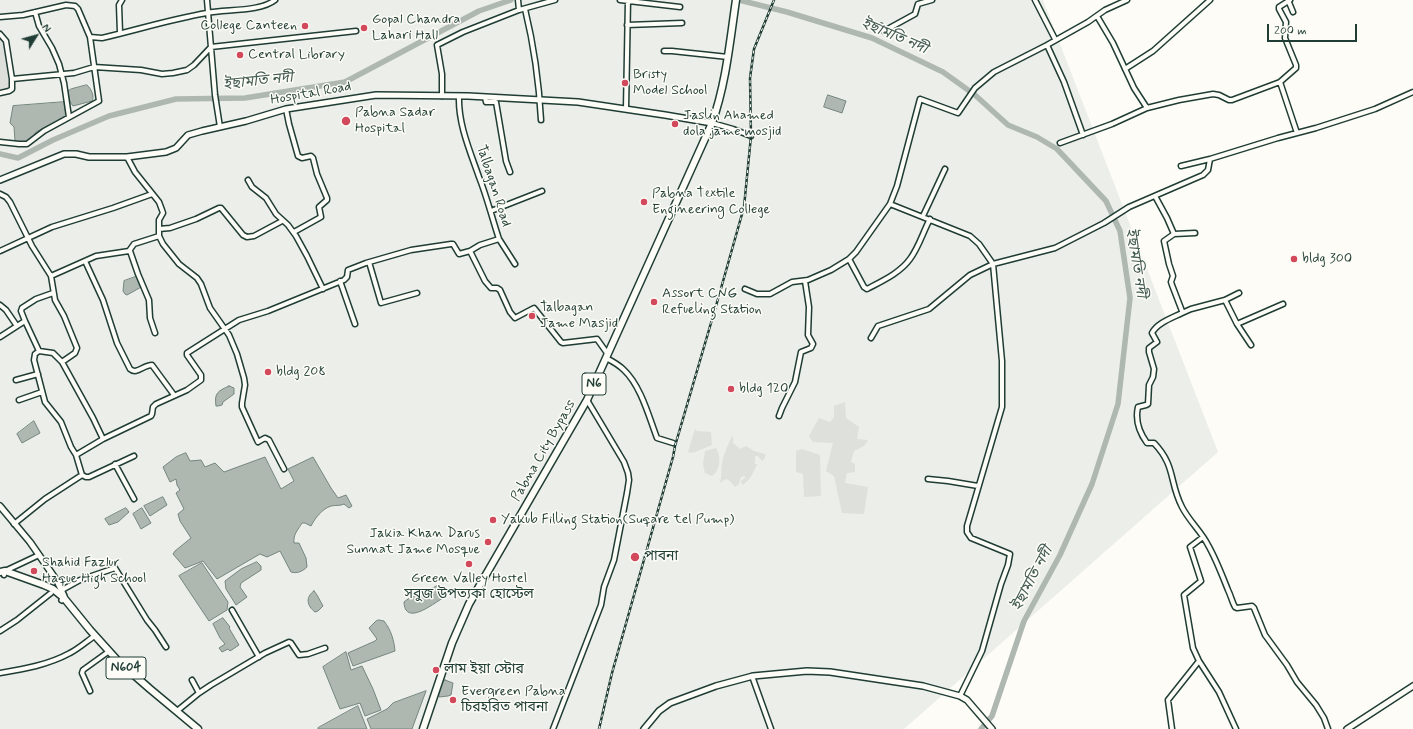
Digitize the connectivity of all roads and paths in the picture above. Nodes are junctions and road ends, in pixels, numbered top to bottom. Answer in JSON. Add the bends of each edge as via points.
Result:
{"nodes":[{"id":1,"x":75,"y":0,"type":"edge"},
{"id":2,"x":122,"y":0,"type":"edge"},
{"id":3,"x":207,"y":0,"type":"edge"},
{"id":4,"x":276,"y":0,"type":"edge"},
{"id":5,"x":555,"y":0,"type":"edge"},
{"id":6,"x":620,"y":0,"type":"edge"},
{"id":7,"x":628,"y":0,"type":"edge"},
{"id":8,"x":736,"y":0,"type":"edge"},
{"id":9,"x":932,"y":0,"type":"edge"},
{"id":10,"x":1035,"y":0,"type":"edge"},
{"id":11,"x":1127,"y":0,"type":"edge"},
{"id":12,"x":1210,"y":0,"type":"edge"},
{"id":13,"x":1289,"y":0,"type":"edge"},
{"id":14,"x":518,"y":1,"type":"edge"},
{"id":15,"x":75,"y":6,"type":"junction"},
{"id":16,"x":680,"y":7,"type":"dead end"},
{"id":17,"x":525,"y":9,"type":"junction"},
{"id":18,"x":519,"y":10,"type":"junction"},
{"id":19,"x":35,"y":12,"type":"junction"},
{"id":20,"x":1293,"y":12,"type":"dead end"},
{"id":21,"x":208,"y":13,"type":"junction"},
{"id":22,"x":1097,"y":16,"type":"junction"},
{"id":23,"x":0,"y":17,"type":"edge"},
{"id":24,"x":682,"y":23,"type":"dead end"},
{"id":25,"x":627,"y":25,"type":"junction"},
{"id":26,"x":881,"y":26,"type":"dead end"},
{"id":27,"x":356,"y":30,"type":"dead end"},
{"id":28,"x":120,"y":33,"type":"junction"},
{"id":29,"x":0,"y":34,"type":"edge"},
{"id":30,"x":90,"y":37,"type":"junction"},
{"id":31,"x":1055,"y":40,"type":"junction"},
{"id":32,"x":1047,"y":45,"type":"junction"},
{"id":33,"x":211,"y":47,"type":"junction"},
{"id":34,"x":664,"y":51,"type":"dead end"},
{"id":35,"x":728,"y":57,"type":"junction"},
{"id":36,"x":94,"y":68,"type":"junction"},
{"id":37,"x":1125,"y":69,"type":"junction"},
{"id":38,"x":61,"y":74,"type":"junction"},
{"id":39,"x":12,"y":80,"type":"junction"},
{"id":40,"x":1280,"y":82,"type":"junction"},
{"id":41,"x":1413,"y":92,"type":"edge"},
{"id":42,"x":0,"y":93,"type":"edge"},
{"id":43,"x":442,"y":96,"type":"junction"},
{"id":44,"x":459,"y":96,"type":"junction"},
{"id":45,"x":485,"y":97,"type":"junction"},
{"id":46,"x":540,"y":99,"type":"junction"},
{"id":47,"x":1147,"y":108,"type":"junction"},
{"id":48,"x":286,"y":109,"type":"junction"},
{"id":49,"x":626,"y":109,"type":"junction"},
{"id":50,"x":69,"y":117,"type":"junction"},
{"id":51,"x":541,"y":120,"type":"dead end"},
{"id":52,"x":712,"y":123,"type":"junction"},
{"id":53,"x":220,"y":126,"type":"junction"},
{"id":54,"x":1297,"y":133,"type":"junction"},
{"id":55,"x":1083,"y":135,"type":"junction"},
{"id":56,"x":751,"y":136,"type":"dead end"},
{"id":57,"x":0,"y":142,"type":"edge"},
{"id":58,"x":1060,"y":143,"type":"dead end"},
{"id":59,"x":127,"y":157,"type":"junction"},
{"id":60,"x":1210,"y":159,"type":"junction"},
{"id":61,"x":1181,"y":166,"type":"dead end"},
{"id":62,"x":945,"y":169,"type":"dead end"},
{"id":63,"x":510,"y":172,"type":"dead end"},
{"id":64,"x":0,"y":180,"type":"edge"},
{"id":65,"x":248,"y":180,"type":"dead end"},
{"id":66,"x":542,"y":191,"type":"dead end"},
{"id":67,"x":0,"y":194,"type":"edge"},
{"id":68,"x":152,"y":194,"type":"junction"},
{"id":69,"x":1155,"y":196,"type":"junction"},
{"id":70,"x":890,"y":204,"type":"junction"},
{"id":71,"x":491,"y":211,"type":"junction"},
{"id":72,"x":922,"y":216,"type":"junction"},
{"id":73,"x":930,"y":219,"type":"junction"},
{"id":74,"x":282,"y":221,"type":"junction"},
{"id":75,"x":159,"y":229,"type":"junction"},
{"id":76,"x":294,"y":232,"type":"junction"},
{"id":77,"x":1195,"y":233,"type":"dead end"},
{"id":78,"x":1174,"y":234,"type":"junction"},
{"id":79,"x":159,"y":236,"type":"junction"},
{"id":80,"x":28,"y":239,"type":"junction"},
{"id":81,"x":499,"y":239,"type":"junction"},
{"id":82,"x":0,"y":251,"type":"edge"},
{"id":83,"x":130,"y":251,"type":"junction"},
{"id":84,"x":470,"y":251,"type":"junction"},
{"id":85,"x":849,"y":259,"type":"junction"},
{"id":86,"x":85,"y":261,"type":"junction"},
{"id":87,"x":369,"y":262,"type":"junction"},
{"id":88,"x":515,"y":264,"type":"dead end"},
{"id":89,"x":993,"y":264,"type":"junction"},
{"id":90,"x":51,"y":276,"type":"junction"},
{"id":91,"x":805,"y":281,"type":"junction"},
{"id":92,"x":340,"y":282,"type":"junction"},
{"id":93,"x":323,"y":289,"type":"junction"},
{"id":94,"x":745,"y":289,"type":"dead end"},
{"id":95,"x":53,"y":292,"type":"junction"},
{"id":96,"x":417,"y":293,"type":"dead end"},
{"id":97,"x":1239,"y":293,"type":"dead end"},
{"id":98,"x":1225,"y":300,"type":"junction"},
{"id":99,"x":1283,"y":304,"type":"dead end"},
{"id":100,"x":0,"y":305,"type":"edge"},
{"id":101,"x":1182,"y":313,"type":"junction"},
{"id":102,"x":25,"y":321,"type":"junction"},
{"id":103,"x":355,"y":324,"type":"dead end"},
{"id":104,"x":1238,"y":324,"type":"junction"},
{"id":105,"x":17,"y":326,"type":"junction"},
{"id":106,"x":226,"y":329,"type":"junction"},
{"id":107,"x":155,"y":333,"type":"dead end"},
{"id":108,"x":0,"y":336,"type":"edge"},
{"id":109,"x":871,"y":338,"type":"dead end"},
{"id":110,"x":1251,"y":345,"type":"dead end"},
{"id":111,"x":39,"y":352,"type":"junction"},
{"id":112,"x":606,"y":355,"type":"junction"},
{"id":113,"x":62,"y":362,"type":"junction"},
{"id":114,"x":38,"y":374,"type":"junction"},
{"id":115,"x":16,"y":380,"type":"dead end"},
{"id":116,"x":42,"y":392,"type":"junction"},
{"id":117,"x":174,"y":395,"type":"junction"},
{"id":118,"x":19,"y":400,"type":"dead end"},
{"id":119,"x":587,"y":400,"type":"junction"},
{"id":120,"x":779,"y":416,"type":"dead end"},
{"id":121,"x":103,"y":439,"type":"junction"},
{"id":122,"x":673,"y":443,"type":"dead end"},
{"id":123,"x":76,"y":455,"type":"junction"},
{"id":124,"x":134,"y":456,"type":"dead end"},
{"id":125,"x":114,"y":464,"type":"junction"},
{"id":126,"x":284,"y":469,"type":"dead end"},
{"id":127,"x":82,"y":475,"type":"junction"},
{"id":128,"x":928,"y":479,"type":"dead end"},
{"id":129,"x":978,"y":486,"type":"junction"},
{"id":130,"x":134,"y":499,"type":"dead end"},
{"id":131,"x":0,"y":506,"type":"edge"},
{"id":132,"x":14,"y":524,"type":"junction"},
{"id":133,"x":1203,"y":537,"type":"junction"},
{"id":134,"x":39,"y":555,"type":"junction"},
{"id":135,"x":2,"y":573,"type":"edge"},
{"id":136,"x":62,"y":590,"type":"junction"},
{"id":137,"x":51,"y":592,"type":"junction"},
{"id":138,"x":63,"y":599,"type":"junction"},
{"id":139,"x":232,"y":610,"type":"dead end"},
{"id":140,"x":0,"y":631,"type":"edge"},
{"id":141,"x":93,"y":636,"type":"junction"},
{"id":142,"x":166,"y":647,"type":"dead end"},
{"id":143,"x":325,"y":648,"type":"dead end"},
{"id":144,"x":108,"y":652,"type":"junction"},
{"id":145,"x":259,"y":657,"type":"junction"},
{"id":146,"x":1199,"y":661,"type":"junction"},
{"id":147,"x":0,"y":673,"type":"edge"},
{"id":148,"x":752,"y":676,"type":"junction"},
{"id":149,"x":192,"y":680,"type":"dead end"},
{"id":150,"x":1413,"y":686,"type":"edge"},
{"id":151,"x":90,"y":691,"type":"dead end"},
{"id":152,"x":199,"y":693,"type":"junction"},
{"id":153,"x":960,"y":696,"type":"junction"},
{"id":154,"x":177,"y":711,"type":"junction"},
{"id":155,"x":992,"y":728,"type":"edge"},
{"id":156,"x":193,"y":729,"type":"edge"},
{"id":157,"x":198,"y":729,"type":"edge"},
{"id":158,"x":423,"y":729,"type":"edge"},
{"id":159,"x":554,"y":729,"type":"edge"},
{"id":160,"x":644,"y":729,"type":"edge"},
{"id":161,"x":771,"y":729,"type":"edge"},
{"id":162,"x":1172,"y":729,"type":"edge"},
{"id":163,"x":1236,"y":729,"type":"edge"},
{"id":164,"x":1328,"y":729,"type":"edge"},
{"id":165,"x":1347,"y":729,"type":"edge"}],
"edges":[{"from":1,"to":15,"type":"street"},
{"from":2,"to":28,"type":"street","via":[[119,11]]},
{"from":3,"to":21,"type":"street"},
{"from":4,"to":21,"type":"street","via":[[260,6]]},
{"from":5,"to":17,"type":"street"},
{"from":6,"to":7,"type":"street"},
{"from":7,"to":16,"type":"street"},
{"from":7,"to":25,"type":"street"},
{"from":8,"to":35,"type":"highway","name":"Pabna City Bypass","number":"N6"},
{"from":9,"to":26,"type":"street","via":[[918,4],[915,14],[884,31]]},
{"from":10,"to":31,"type":"street"},
{"from":11,"to":22,"type":"street"},
{"from":12,"to":37,"type":"street","via":[[1153,51]]},
{"from":13,"to":20,"type":"street"},
{"from":13,"to":40,"type":"street","via":[[1279,9],[1286,22],[1285,38],[1296,68]]},
{"from":14,"to":18,"type":"street"},
{"from":15,"to":19,"type":"street","via":[[66,5]]},
{"from":15,"to":30,"type":"street"},
{"from":17,"to":18,"type":"street"},
{"from":17,"to":46,"type":"street","via":[[532,36]]},
{"from":18,"to":43,"type":"street","via":[[437,45],[442,74]]},
{"from":19,"to":23,"type":"street"},
{"from":19,"to":38,"type":"street"},
{"from":21,"to":28,"type":"street"},
{"from":21,"to":33,"type":"street"},
{"from":22,"to":31,"type":"street"},
{"from":22,"to":37,"type":"street"},
{"from":24,"to":25,"type":"street"},
{"from":25,"to":49,"type":"street"},
{"from":27,"to":33,"type":"street"},
{"from":28,"to":30,"type":"street","via":[[102,38]]},
{"from":29,"to":39,"type":"street","via":[[6,41]]},
{"from":30,"to":36,"type":"street"},
{"from":31,"to":32,"type":"street"},
{"from":32,"to":55,"type":"street","via":[[1064,82]]},
{"from":32,"to":70,"type":"street","via":[[994,72],[975,88],[958,113],[920,99]]},
{"from":33,"to":36,"type":"street","via":[[187,70],[172,74]]},
{"from":33,"to":53,"type":"street"},
{"from":34,"to":35,"type":"street"},
{"from":35,"to":52,"type":"highway","name":"Pabna City Bypass","number":"N6"},
{"from":36,"to":38,"type":"street"},
{"from":36,"to":50,"type":"street","via":[[99,101]]},
{"from":37,"to":47,"type":"street"},
{"from":38,"to":39,"type":"street"},
{"from":38,"to":50,"type":"street"},
{"from":39,"to":42,"type":"street","via":[[12,89]]},
{"from":40,"to":47,"type":"street","via":[[1232,100],[1213,94]]},
{"from":40,"to":54,"type":"street"},
{"from":41,"to":54,"type":"street","via":[[1375,109]]},
{"from":43,"to":44,"type":"main road","name":"Hospital Road"},
{"from":43,"to":48,"type":"main road","name":"Hospital Road","via":[[376,95]]},
{"from":44,"to":45,"type":"main road","name":"Hospital Road"},
{"from":44,"to":71,"type":"street","name":"Talbagan Road","via":[[464,132]]},
{"from":45,"to":46,"type":"main road","name":"Hospital Road"},
{"from":45,"to":63,"type":"street","via":[[486,102],[496,102]]},
{"from":46,"to":49,"type":"main road","name":"Hospital Road"},
{"from":46,"to":51,"type":"street"},
{"from":47,"to":55,"type":"street"},
{"from":48,"to":53,"type":"main road","name":"Hospital Road"},
{"from":48,"to":76,"type":"street","via":[[298,156],[313,158],[327,198],[319,207],[321,217]]},
{"from":49,"to":52,"type":"main road","name":"Hospital Road"},
{"from":50,"to":57,"type":"street","via":[[27,144]]},
{"from":52,"to":56,"type":"street"},
{"from":52,"to":112,"type":"highway","name":"Pabna City Bypass","number":"N6"},
{"from":53,"to":59,"type":"main road","name":"Hospital Road","via":[[188,135],[171,150]]},
{"from":54,"to":60,"type":"street"},
{"from":55,"to":58,"type":"street"},
{"from":59,"to":64,"type":"main road","name":"Hospital Road","via":[[64,154]]},
{"from":59,"to":68,"type":"street","via":[[134,172]]},
{"from":60,"to":61,"type":"street"},
{"from":60,"to":69,"type":"street","via":[[1208,170],[1203,175]]},
{"from":62,"to":72,"type":"street"},
{"from":65,"to":74,"type":"street","via":[[252,187],[266,198]]},
{"from":66,"to":71,"type":"street"},
{"from":67,"to":80,"type":"street","via":[[10,202]]},
{"from":68,"to":75,"type":"street","via":[[159,202],[163,214],[159,220]]},
{"from":68,"to":80,"type":"street","via":[[52,227]]},
{"from":69,"to":78,"type":"street"},
{"from":69,"to":89,"type":"street","via":[[1055,248]]},
{"from":70,"to":72,"type":"street"},
{"from":70,"to":85,"type":"street"},
{"from":71,"to":81,"type":"street","name":"Talbagan Road"},
{"from":72,"to":73,"type":"street"},
{"from":73,"to":85,"type":"street","via":[[907,263],[867,289]]},
{"from":73,"to":89,"type":"street","via":[[970,236]]},
{"from":74,"to":75,"type":"street","via":[[254,236],[247,237],[219,208],[196,220]]},
{"from":74,"to":76,"type":"street"},
{"from":75,"to":79,"type":"street"},
{"from":76,"to":93,"type":"street"},
{"from":77,"to":78,"type":"street"},
{"from":78,"to":101,"type":"street","via":[[1164,241],[1173,276],[1171,282]]},
{"from":79,"to":83,"type":"street","via":[[134,244]]},
{"from":79,"to":106,"type":"street","via":[[178,264],[197,278],[210,308]]},
{"from":80,"to":82,"type":"street"},
{"from":80,"to":90,"type":"street"},
{"from":81,"to":84,"type":"street","name":"Talbagan Road"},
{"from":81,"to":88,"type":"street"},
{"from":83,"to":86,"type":"street","via":[[96,256]]},
{"from":83,"to":107,"type":"street","via":[[149,300],[150,318]]},
{"from":84,"to":87,"type":"street","via":[[459,254],[451,244],[411,250]]},
{"from":84,"to":112,"type":"street","via":[[490,288],[500,290],[515,318],[534,308],[560,342],[597,339]]},
{"from":85,"to":91,"type":"street"},
{"from":86,"to":90,"type":"street"},
{"from":86,"to":117,"type":"street","via":[[103,300],[116,343],[130,369],[137,372],[152,365]]},
{"from":87,"to":92,"type":"street","via":[[348,270],[347,277]]},
{"from":87,"to":96,"type":"street","via":[[381,303]]},
{"from":89,"to":109,"type":"street","via":[[970,275],[929,309],[878,326]]},
{"from":89,"to":129,"type":"street","via":[[1002,361],[1002,407]]},
{"from":90,"to":95,"type":"street"},
{"from":91,"to":94,"type":"street","via":[[795,281],[770,294],[757,294]]},
{"from":91,"to":120,"type":"street","via":[[809,307],[808,335],[813,344],[811,348],[801,352],[795,382]]},
{"from":92,"to":93,"type":"street"},
{"from":92,"to":103,"type":"street"},
{"from":93,"to":106,"type":"street","via":[[239,320]]},
{"from":95,"to":102,"type":"street","via":[[22,308]]},
{"from":95,"to":113,"type":"street","via":[[77,348],[76,353]]},
{"from":97,"to":98,"type":"street"},
{"from":98,"to":101,"type":"street"},
{"from":98,"to":104,"type":"street"},
{"from":99,"to":104,"type":"street"},
{"from":100,"to":105,"type":"street"},
{"from":101,"to":133,"type":"street","via":[[1154,330],[1153,336],[1157,342],[1149,348],[1154,369],[1149,385],[1148,404],[1138,407],[1136,418],[1141,435],[1147,443],[1154,443],[1167,460],[1182,506]]},
{"from":102,"to":105,"type":"street"},
{"from":102,"to":111,"type":"street"},
{"from":104,"to":110,"type":"street"},
{"from":105,"to":108,"type":"street"},
{"from":106,"to":117,"type":"street","via":[[187,353],[202,379],[187,390]]},
{"from":106,"to":126,"type":"street","via":[[244,378],[242,407],[258,442],[265,438],[268,440]]},
{"from":111,"to":113,"type":"street","via":[[53,353]]},
{"from":111,"to":114,"type":"street","via":[[34,356]]},
{"from":112,"to":119,"type":"highway","name":"Pabna City Bypass","number":"N6"},
{"from":112,"to":122,"type":"street","via":[[625,370],[632,380],[657,438]]},
{"from":113,"to":121,"type":"street"},
{"from":114,"to":115,"type":"street"},
{"from":114,"to":116,"type":"street"},
{"from":116,"to":118,"type":"street"},
{"from":116,"to":123,"type":"street","via":[[47,405],[61,422]]},
{"from":117,"to":121,"type":"street","via":[[154,405],[151,416]]},
{"from":119,"to":158,"type":"highway","name":"Pabna City Bypass","number":"N6","via":[[469,604],[452,643]]},
{"from":119,"to":159,"type":"street","via":[[624,462],[629,480],[614,560],[604,587],[601,605]]},
{"from":121,"to":123,"type":"street"},
{"from":123,"to":127,"type":"street"},
{"from":124,"to":125,"type":"street"},
{"from":125,"to":127,"type":"street","via":[[89,477]]},
{"from":125,"to":130,"type":"street"},
{"from":127,"to":132,"type":"street","via":[[45,499]]},
{"from":128,"to":129,"type":"street"},
{"from":129,"to":153,"type":"street","via":[[967,532],[971,538],[1010,554],[982,651]]},
{"from":131,"to":132,"type":"main road"},
{"from":132,"to":134,"type":"main road"},
{"from":133,"to":146,"type":"street","via":[[1190,547],[1201,581],[1184,595],[1193,648]]},
{"from":133,"to":164,"type":"street","via":[[1235,607],[1254,608],[1265,635],[1316,705]]},
{"from":134,"to":135,"type":"street"},
{"from":134,"to":136,"type":"main road"},
{"from":135,"to":137,"type":"highway","number":"N604"},
{"from":135,"to":138,"type":"highway","number":"N604","via":[[44,585]]},
{"from":136,"to":138,"type":"main road"},
{"from":136,"to":142,"type":"street","via":[[80,580],[115,568]]},
{"from":137,"to":138,"type":"highway","number":"N604"},
{"from":137,"to":140,"type":"street"},
{"from":138,"to":141,"type":"highway","number":"N604"},
{"from":138,"to":154,"type":"highway","number":"N604","via":[[118,661]]},
{"from":139,"to":145,"type":"street"},
{"from":141,"to":144,"type":"highway","number":"N604"},
{"from":141,"to":147,"type":"street","via":[[60,657],[26,669]]},
{"from":143,"to":145,"type":"street","via":[[299,655],[289,642]]},
{"from":144,"to":151,"type":"street","via":[[83,670]]},
{"from":144,"to":156,"type":"highway","number":"N604","via":[[131,676]]},
{"from":145,"to":152,"type":"street"},
{"from":146,"to":162,"type":"street","via":[[1168,700]]},
{"from":146,"to":163,"type":"street","via":[[1219,692]]},
{"from":148,"to":153,"type":"main road","via":[[807,671],[830,672],[923,686]]},
{"from":148,"to":160,"type":"main road","via":[[670,703],[659,711]]},
{"from":148,"to":161,"type":"street"},
{"from":149,"to":152,"type":"street"},
{"from":150,"to":165,"type":"main road"},
{"from":152,"to":154,"type":"street"},
{"from":153,"to":155,"type":"main road","via":[[967,700]]},
{"from":154,"to":157,"type":"highway","number":"N604"}]}
